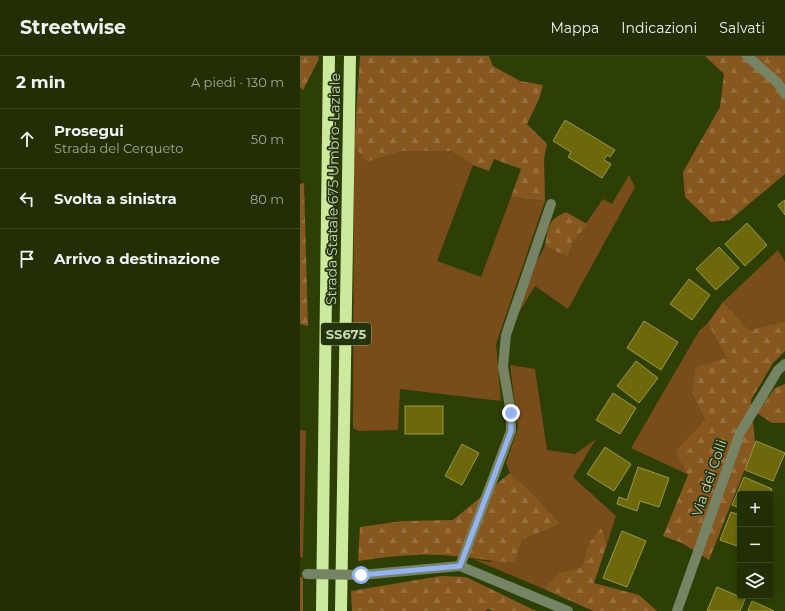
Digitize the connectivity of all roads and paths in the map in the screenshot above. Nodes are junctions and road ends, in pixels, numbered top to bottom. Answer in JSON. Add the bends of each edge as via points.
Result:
{"nodes":[{"id":1,"x":329,"y":56,"type":"edge"},
{"id":2,"x":350,"y":56,"type":"edge"},
{"id":3,"x":747,"y":56,"type":"edge"},
{"id":4,"x":785,"y":94,"type":"edge"},
{"id":5,"x":551,"y":204,"type":"dead end"},
{"id":6,"x":785,"y":364,"type":"edge"},
{"id":7,"x":460,"y":566,"type":"junction"},
{"id":8,"x":303,"y":573,"type":"edge"},
{"id":9,"x":322,"y":611,"type":"edge"},
{"id":10,"x":341,"y":611,"type":"edge"},
{"id":11,"x":568,"y":611,"type":"edge"},
{"id":12,"x":677,"y":611,"type":"edge"}],
"edges":[{"from":1,"to":9,"type":"highway","name":"Strada Statale 675 Umbro-Laziale","number":"SS675"},
{"from":2,"to":10,"type":"highway","name":"Strada Statale 675 Umbro-Laziale","number":"SS675"},
{"from":3,"to":4,"type":"street","via":[[777,82]]},
{"from":5,"to":7,"type":"street","via":[[506,335],[503,367],[511,413],[511,431]]},
{"from":6,"to":12,"type":"street","name":"Via dei Colli","via":[[778,370],[740,433]]},
{"from":7,"to":8,"type":"street","bridge":true,"via":[[361,575]]},
{"from":7,"to":11,"type":"street"}]}
